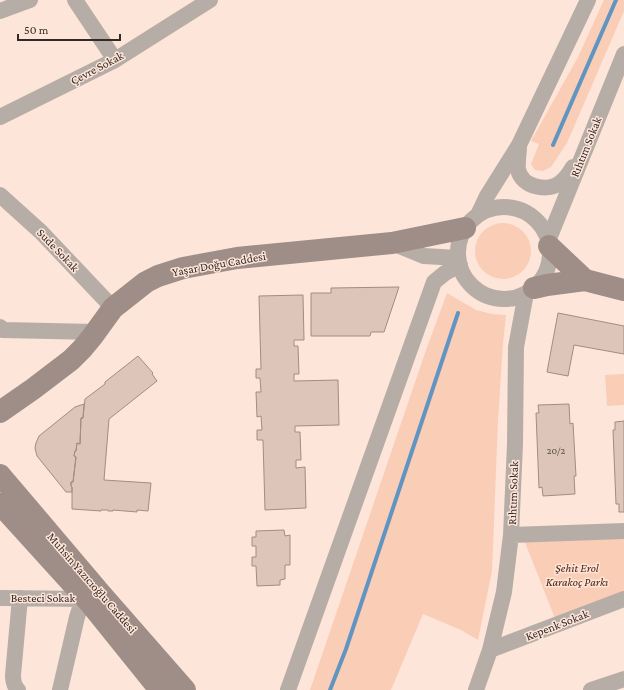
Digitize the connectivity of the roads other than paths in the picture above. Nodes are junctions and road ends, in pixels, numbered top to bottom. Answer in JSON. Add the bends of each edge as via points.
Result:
{"nodes":[{"id":1,"x":30,"y":0,"type":"edge"},
{"id":2,"x":75,"y":0,"type":"edge"},
{"id":3,"x":210,"y":0,"type":"edge"},
{"id":4,"x":588,"y":0,"type":"edge"},
{"id":5,"x":0,"y":11,"type":"edge"},
{"id":6,"x":624,"y":54,"type":"edge"},
{"id":7,"x":115,"y":60,"type":"junction"},
{"id":8,"x":0,"y":117,"type":"edge"},
{"id":9,"x":519,"y":145,"type":"junction"},
{"id":10,"x":583,"y":156,"type":"junction"},
{"id":11,"x":0,"y":195,"type":"edge"},
{"id":12,"x":472,"y":221,"type":"junction"},
{"id":13,"x":392,"y":243,"type":"junction"},
{"id":14,"x":549,"y":243,"type":"junction"},
{"id":15,"x":459,"y":261,"type":"junction"},
{"id":16,"x":585,"y":280,"type":"junction"},
{"id":17,"x":530,"y":290,"type":"junction"},
{"id":18,"x":624,"y":290,"type":"edge"},
{"id":19,"x":113,"y":308,"type":"junction"},
{"id":20,"x":0,"y":327,"type":"edge"},
{"id":21,"x":95,"y":332,"type":"junction"},
{"id":22,"x":0,"y":412,"type":"edge"},
{"id":23,"x":0,"y":475,"type":"edge"},
{"id":24,"x":0,"y":504,"type":"edge"},
{"id":25,"x":624,"y":531,"type":"edge"},
{"id":26,"x":511,"y":536,"type":"junction"},
{"id":27,"x":0,"y":598,"type":"edge"},
{"id":28,"x":20,"y":598,"type":"junction"},
{"id":29,"x":86,"y":598,"type":"junction"},
{"id":30,"x":624,"y":599,"type":"edge"},
{"id":31,"x":490,"y":650,"type":"junction"},
{"id":32,"x":624,"y":679,"type":"edge"},
{"id":33,"x":158,"y":689,"type":"edge"},
{"id":34,"x":18,"y":690,"type":"edge"},
{"id":35,"x":60,"y":690,"type":"edge"},
{"id":36,"x":185,"y":690,"type":"edge"},
{"id":37,"x":288,"y":690,"type":"edge"},
{"id":38,"x":476,"y":690,"type":"edge"},
{"id":39,"x":591,"y":690,"type":"edge"}],
"edges":[{"from":1,"to":5,"type":"street"},
{"from":2,"to":7,"type":"street"},
{"from":3,"to":7,"type":"street","name":"Çevre Sokak"},
{"from":4,"to":9,"type":"street"},
{"from":6,"to":10,"type":"street","name":"Rıhtım Sokak"},
{"from":7,"to":8,"type":"street","name":"Çevre Sokak"},
{"from":9,"to":10,"type":"street","via":[[518,168],[521,178],[533,186],[548,188],[561,182]]},
{"from":9,"to":12,"type":"street"},
{"from":10,"to":14,"type":"street","name":"Rıhtım Sokak"},
{"from":11,"to":19,"type":"street","name":"Sude Sokak","via":[[41,232]]},
{"from":12,"to":13,"type":"street","name":"Yaşar Doğu Caddesi"},
{"from":12,"to":14,"type":"street","via":[[489,209],[505,206],[520,209],[533,217],[542,227]]},
{"from":12,"to":15,"type":"street","via":[[459,242]]},
{"from":13,"to":15,"type":"street","via":[[424,256]]},
{"from":13,"to":19,"type":"street","name":"Yaşar Doğu Caddesi","via":[[238,258],[183,268],[146,282]]},
{"from":14,"to":16,"type":"street"},
{"from":14,"to":17,"type":"street","via":[[548,265],[543,278]]},
{"from":15,"to":17,"type":"street","via":[[462,272],[471,285],[484,294],[510,299]]},
{"from":15,"to":37,"type":"street","via":[[434,282]]},
{"from":16,"to":17,"type":"street"},
{"from":16,"to":18,"type":"street"},
{"from":17,"to":26,"type":"street","name":"Rıhtım Sokak","via":[[516,347]]},
{"from":19,"to":21,"type":"street","name":"Yaşar Doğu Caddesi"},
{"from":20,"to":21,"type":"street","via":[[3,330]]},
{"from":21,"to":22,"type":"street","name":"Yaşar Doğu Caddesi","via":[[70,360]]},
{"from":23,"to":36,"type":"street","name":"Muhsin Yazıcıoğlu Caddesi"},
{"from":24,"to":29,"type":"street","name":"Muhsin Yazıcıoğlu Caddesi"},
{"from":25,"to":26,"type":"street"},
{"from":26,"to":31,"type":"street","name":"Rıhtım Sokak","via":[[504,592]]},
{"from":27,"to":28,"type":"street","name":"Besteci Sokak"},
{"from":28,"to":29,"type":"street","name":"Besteci Sokak"},
{"from":28,"to":34,"type":"street","via":[[13,675]]},
{"from":29,"to":33,"type":"street","name":"Muhsin Yazıcıoğlu Caddesi"},
{"from":29,"to":35,"type":"street","via":[[77,617]]},
{"from":30,"to":31,"type":"street","name":"Kepenk Sokak"},
{"from":31,"to":38,"type":"street","name":"Rıhtım Sokak"},
{"from":32,"to":39,"type":"street"}]}
